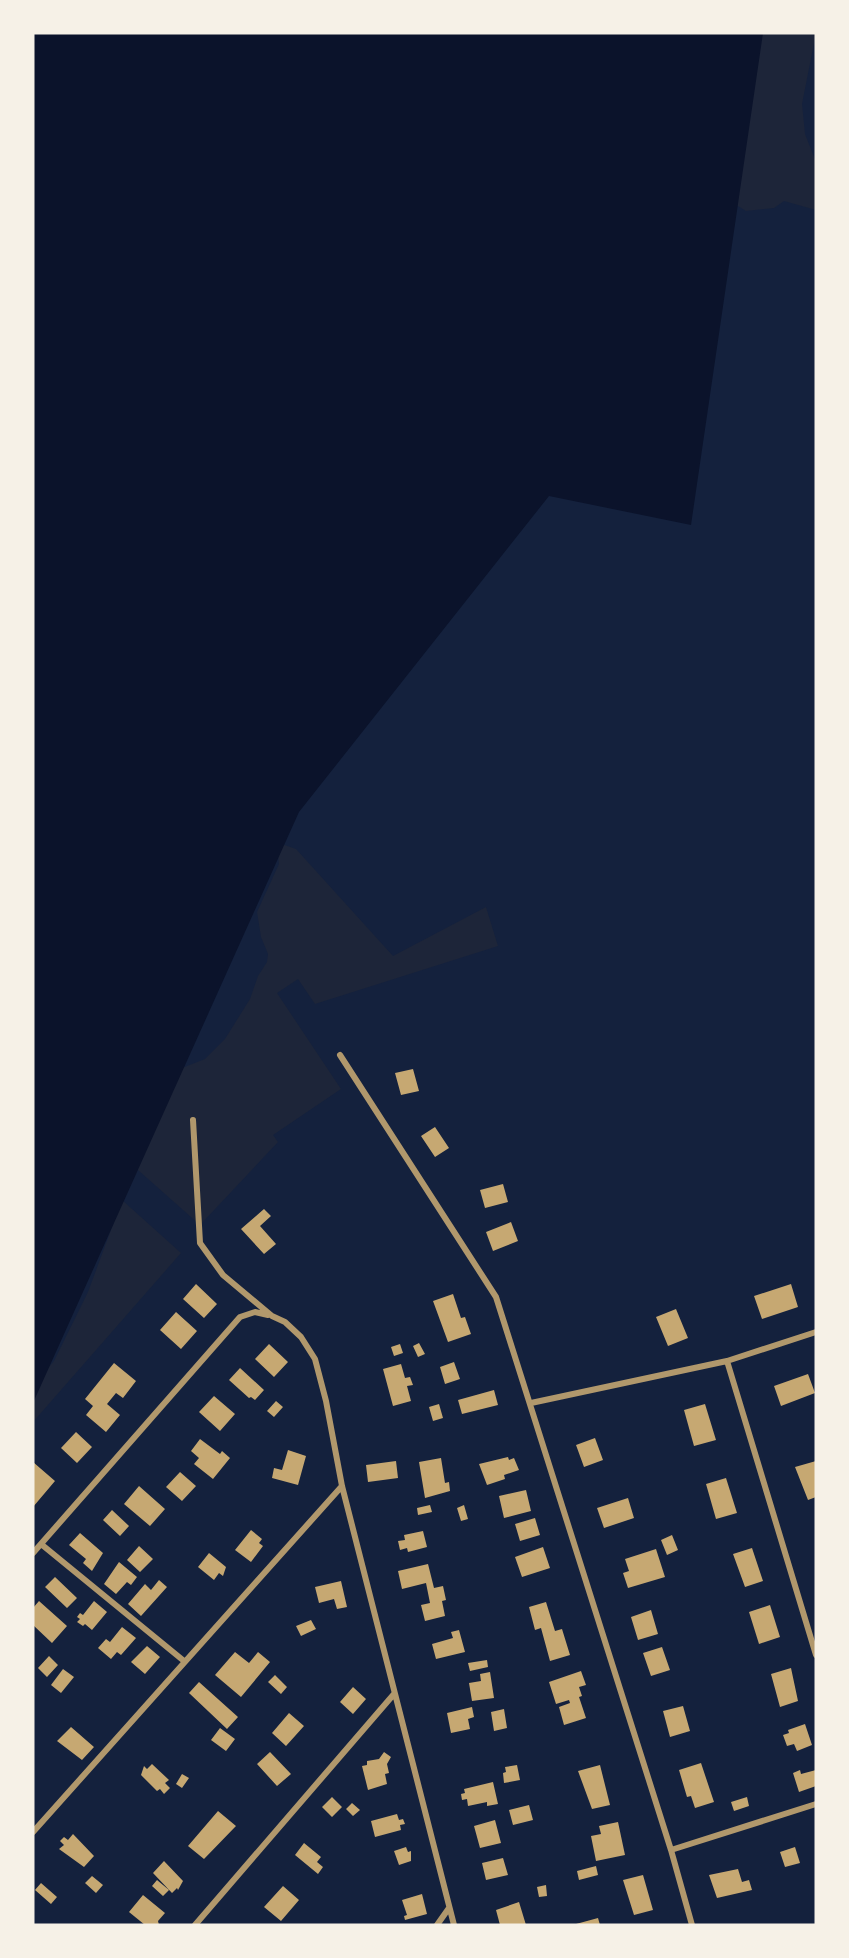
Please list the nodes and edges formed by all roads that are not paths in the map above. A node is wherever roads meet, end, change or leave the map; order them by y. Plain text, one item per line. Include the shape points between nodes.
1 (340, 1055) dead end
2 (193, 1120) dead end
3 (272, 1316) junction
4 (816, 1332) edge
5 (727, 1361) junction
6 (531, 1403) junction
7 (342, 1485) junction
8 (41, 1544) junction
9 (33, 1553) edge
10 (816, 1655) edge
11 (184, 1661) junction
12 (394, 1694) junction
13 (816, 1804) edge
14 (33, 1832) edge
15 (670, 1850) junction
16 (450, 1908) junction
17 (195, 1925) edge
18 (436, 1925) edge
19 (454, 1925) edge
20 (692, 1925) edge

1 - 6 street via 496,1297
2 - 3 street via 200,1243 223,1275
3 - 7 street via 301,1336 315,1359
3 - 8 street via 255,1312 240,1317
4 - 5 street
5 - 6 street
5 - 10 street
6 - 15 street
7 - 11 street
7 - 12 street
8 - 9 street
8 - 11 street
11 - 14 street
12 - 16 street
12 - 17 street
13 - 15 street
15 - 20 street
16 - 18 street
16 - 19 street

